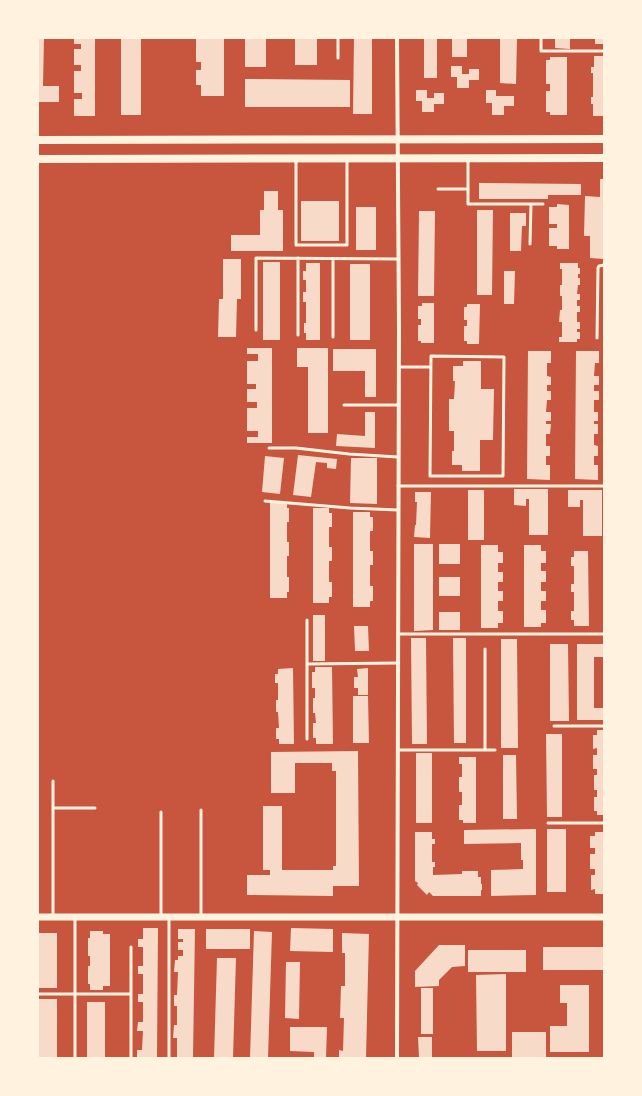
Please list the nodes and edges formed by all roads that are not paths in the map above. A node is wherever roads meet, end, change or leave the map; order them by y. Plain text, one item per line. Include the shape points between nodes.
1 (338, 38) edge
2 (397, 38) edge
3 (541, 38) edge
4 (604, 51) edge
5 (338, 58) dead end
6 (397, 139) junction
7 (604, 139) edge
8 (38, 140) edge
9 (296, 158) junction
10 (347, 158) junction
11 (398, 158) junction
12 (468, 158) junction
13 (604, 158) edge
14 (38, 159) edge
15 (438, 189) dead end
16 (468, 189) junction
17 (531, 204) junction
18 (543, 204) dead end
19 (530, 244) dead end
20 (298, 258) junction
21 (333, 259) junction
22 (398, 259) junction
23 (604, 265) edge
24 (256, 330) dead end
25 (298, 335) dead end
26 (333, 337) dead end
27 (597, 338) dead end
28 (399, 367) junction
29 (431, 367) junction
30 (344, 405) dead end
31 (398, 405) junction
32 (269, 448) dead end
33 (398, 457) junction
34 (398, 486) junction
35 (604, 486) edge
36 (265, 501) dead end
37 (398, 510) junction
38 (306, 620) dead end
39 (398, 634) junction
40 (604, 634) edge
41 (485, 649) dead end
42 (398, 663) junction
43 (306, 664) junction
44 (554, 726) dead end
45 (604, 726) edge
46 (306, 739) dead end
47 (398, 750) junction
48 (485, 750) junction
49 (495, 750) dead end
50 (53, 781) dead end
51 (53, 808) junction
52 (95, 808) dead end
53 (201, 810) dead end
54 (161, 812) dead end
55 (548, 823) dead end
56 (604, 823) edge
57 (604, 916) edge
58 (38, 917) edge
59 (53, 917) junction
60 (75, 917) junction
61 (165, 917) junction
62 (201, 917) junction
63 (397, 917) junction
64 (131, 947) dead end
65 (38, 994) edge
66 (75, 994) junction
67 (131, 994) junction
68 (75, 1058) edge
69 (131, 1058) edge
70 (169, 1058) edge
71 (397, 1058) edge

1 - 5 lane
2 - 6 street
3 - 4 lane via 541,51
6 - 7 main road
6 - 8 main road
6 - 11 street
9 - 10 main road
9 - 10 lane via 296,245 339,246 347,246
9 - 14 main road
10 - 11 main road
11 - 12 main road
11 - 22 street
12 - 13 main road
12 - 16 lane
15 - 16 lane
16 - 17 lane via 468,204
17 - 18 lane
17 - 19 lane
20 - 21 lane
20 - 24 lane via 256,258
20 - 25 lane
21 - 22 lane
21 - 26 lane
22 - 28 street
23 - 27 lane via 598,268
28 - 29 lane
28 - 31 street
29 - 29 lane via 431,356 504,357 503,476 430,476
30 - 31 lane
31 - 33 street
32 - 33 lane
33 - 34 street
34 - 35 lane
34 - 37 street
36 - 37 lane
37 - 39 street
38 - 43 lane
39 - 40 lane
39 - 42 street
41 - 48 lane
42 - 43 lane
42 - 47 street
43 - 46 lane
44 - 45 lane
47 - 48 lane
47 - 63 street
48 - 49 lane
50 - 51 lane
51 - 52 lane
51 - 59 lane
53 - 62 lane
54 - 61 lane
55 - 56 lane
57 - 63 street
58 - 59 street
59 - 60 street
60 - 61 street
60 - 66 lane
61 - 62 street
61 - 70 lane
62 - 63 street
63 - 71 street
64 - 67 lane
65 - 66 lane
66 - 67 lane
66 - 68 lane
67 - 69 lane

